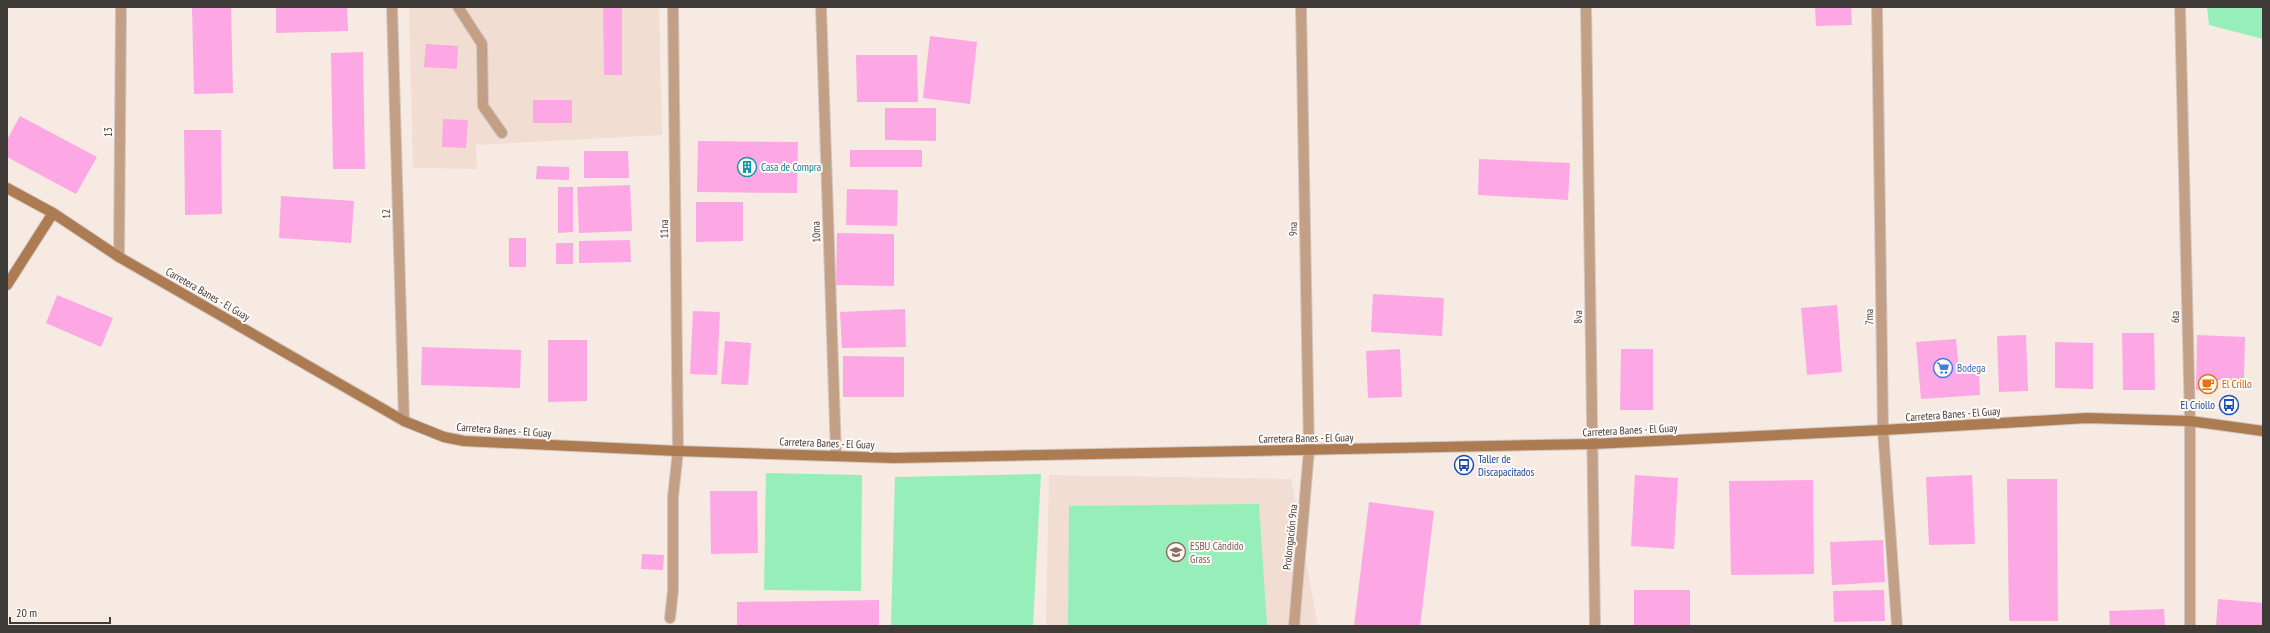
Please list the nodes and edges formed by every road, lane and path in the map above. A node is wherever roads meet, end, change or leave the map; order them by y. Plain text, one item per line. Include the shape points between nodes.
1 (121, 7) edge
2 (392, 7) edge
3 (458, 7) edge
4 (673, 7) edge
5 (821, 7) edge
6 (1301, 7) edge
7 (1586, 7) edge
8 (1877, 7) edge
9 (2180, 7) edge
10 (502, 133) dead end
11 (7, 188) edge
12 (53, 213) junction
13 (119, 257) junction
14 (7, 285) edge
15 (404, 421) junction
16 (2190, 421) junction
17 (1883, 430) junction
18 (2263, 431) edge
19 (1592, 444) junction
20 (1309, 450) junction
21 (678, 451) junction
22 (836, 455) junction
23 (670, 618) dead end
24 (1294, 626) edge
25 (1595, 626) edge
26 (1897, 626) edge
27 (2190, 626) edge

1 - 13 street, 13
2 - 15 street, 12
3 - 10 street via 482,44 483,106
4 - 21 street, 11na
5 - 22 street, 10ma
6 - 20 street, 9na
7 - 19 street, 8va
8 - 17 street, 7ma
9 - 16 street, 6ta
11 - 12 main road, Carretera Banes - El Guay
12 - 13 main road, Carretera Banes - El Guay
12 - 14 main road
13 - 15 main road, Carretera Banes - El Guay
15 - 21 main road, Carretera Banes - El Guay via 444,437 464,441
16 - 17 main road, Carretera Banes - El Guay via 2087,418
16 - 18 main road, Carretera Banes - El Guay
16 - 27 street, 6ta
17 - 19 main road, Carretera Banes - El Guay
17 - 26 street, 7ma
19 - 20 main road, Carretera Banes - El Guay
19 - 25 street, 8va
20 - 22 main road, Carretera Banes - El Guay via 894,458
20 - 24 street, Prolongación 9na
21 - 22 main road, Carretera Banes - El Guay
21 - 23 street, 11na via 673,498 673,590

